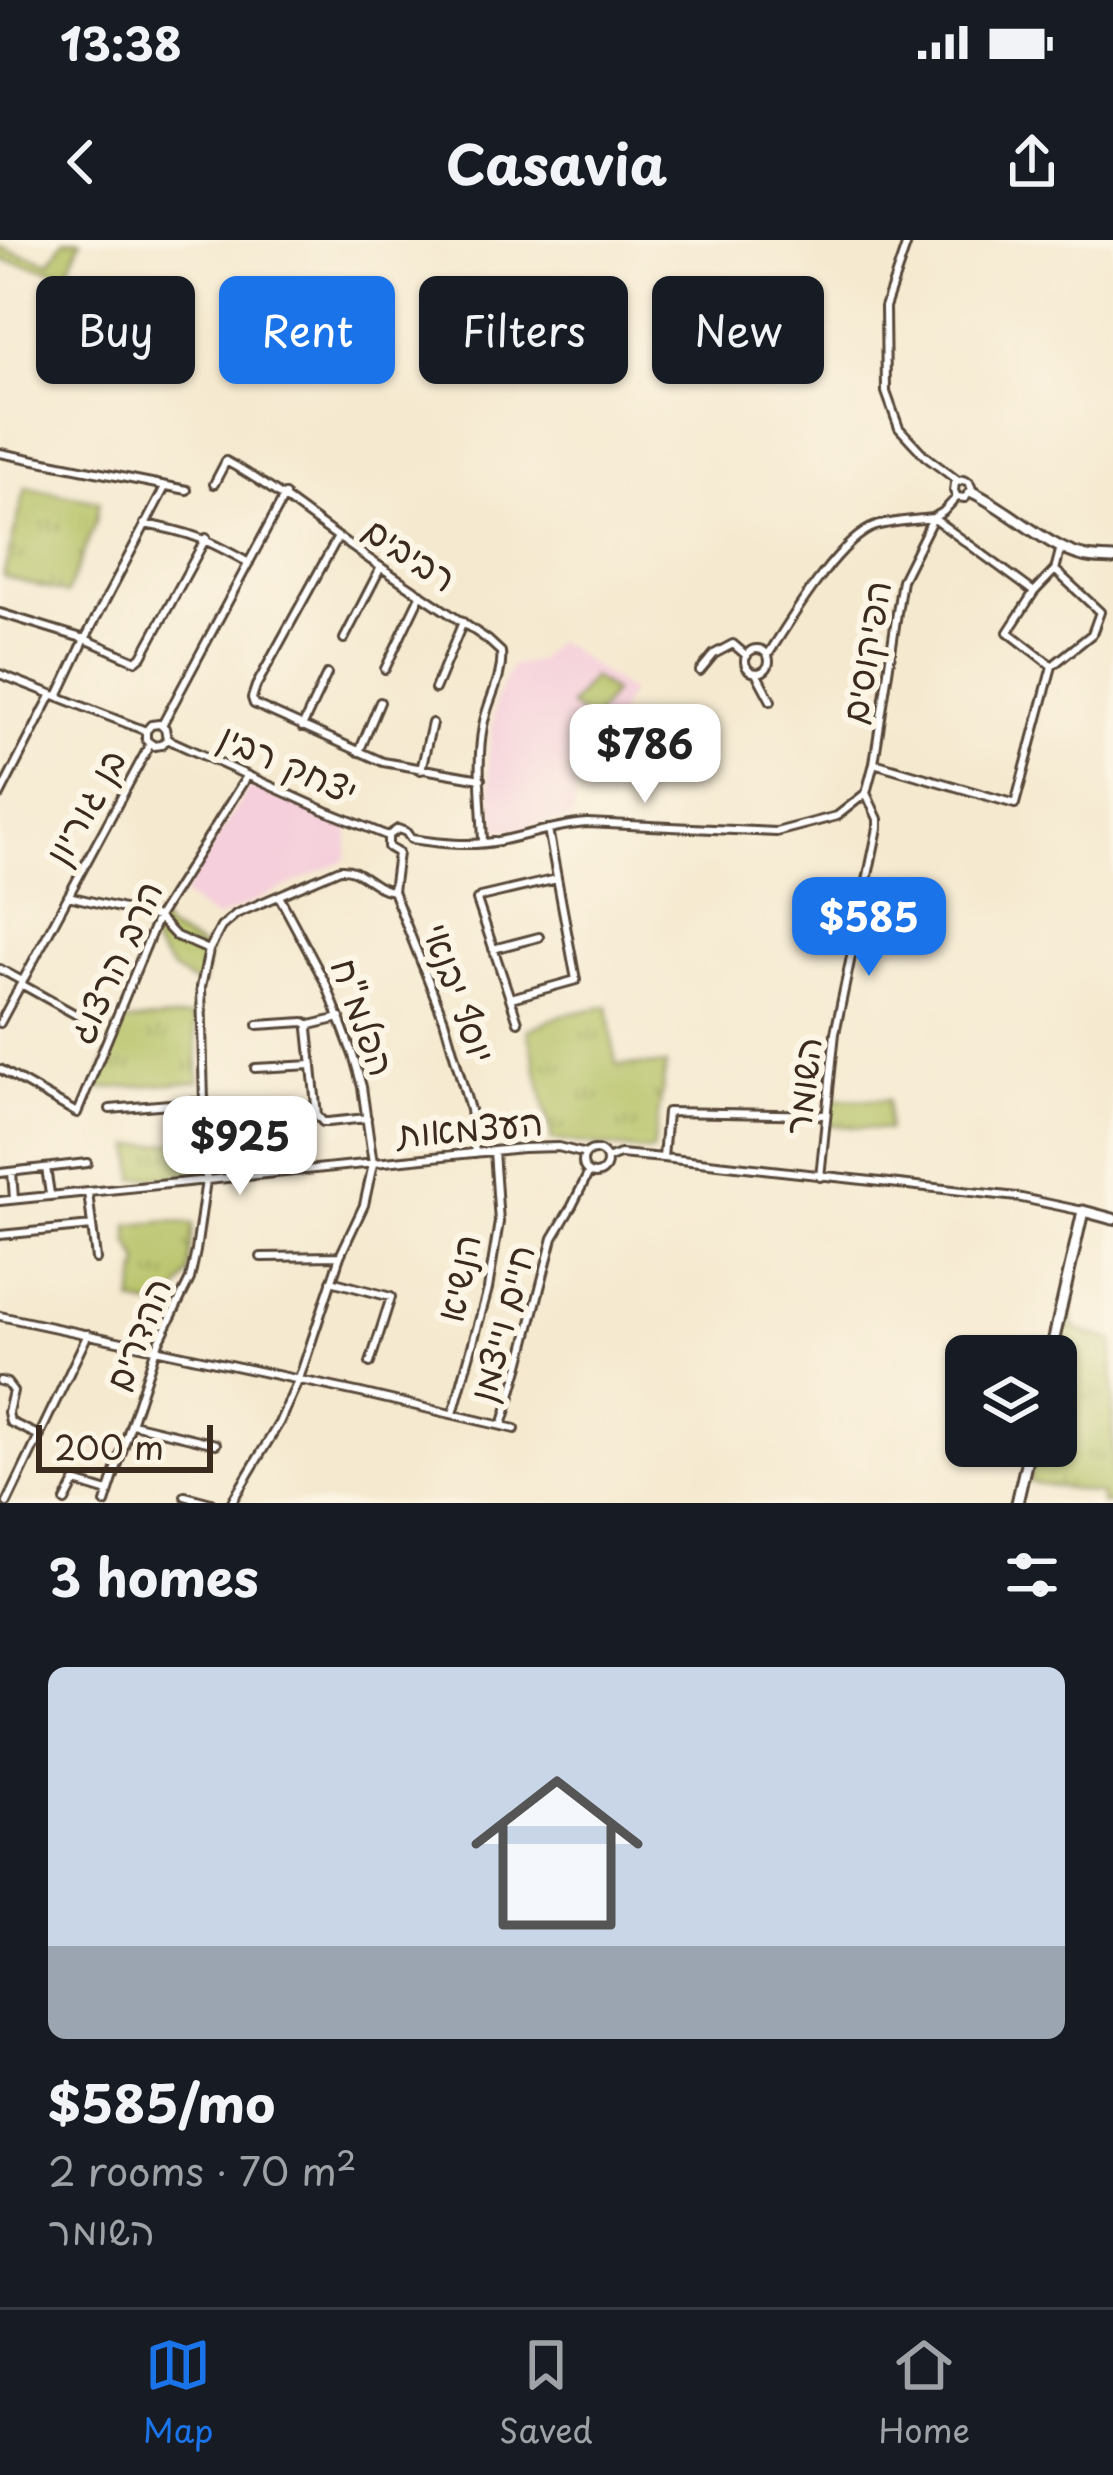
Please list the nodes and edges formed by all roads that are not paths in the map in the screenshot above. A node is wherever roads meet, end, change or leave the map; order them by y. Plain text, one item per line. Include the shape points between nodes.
1 (896, 240) edge
2 (907, 242) edge
3 (1, 456) edge
4 (958, 481) junction
5 (214, 484) dead end
6 (165, 487) junction
7 (187, 490) dead end
8 (972, 492) junction
9 (285, 495) junction
10 (957, 496) junction
11 (933, 518) junction
12 (144, 524) junction
13 (338, 537) junction
14 (206, 538) junction
15 (1061, 547) junction
16 (1113, 559) edge
17 (249, 563) junction
18 (381, 567) junction
19 (1054, 570) junction
20 (1034, 592) junction
21 (421, 594) junction
22 (0, 613) edge
23 (463, 622) junction
24 (85, 639) junction
25 (344, 639) dead end
26 (768, 655) junction
27 (747, 656) junction
28 (1052, 666) junction
29 (385, 669) dead end
30 (700, 671) dead end
31 (0, 674) edge
32 (327, 674) dead end
33 (756, 674) junction
34 (435, 689) dead end
35 (55, 695) junction
36 (771, 701) dead end
37 (380, 702) dead end
38 (432, 723) dead end
39 (162, 725) junction
40 (302, 727) junction
41 (146, 731) junction
42 (167, 739) junction
43 (150, 744) junction
44 (359, 752) junction
45 (874, 763) junction
46 (421, 770) junction
47 (247, 776) junction
48 (482, 779) junction
49 (866, 793) junction
50 (0, 795) edge
51 (548, 829) junction
52 (388, 836) junction
53 (410, 839) junction
54 (483, 843) junction
55 (398, 853) junction
56 (557, 879) junction
57 (393, 891) junction
58 (68, 896) junction
59 (279, 896) junction
60 (158, 916) junction
61 (539, 938) dead end
62 (493, 949) junction
63 (209, 950) junction
64 (0, 969) edge
65 (21, 982) junction
66 (511, 998) junction
67 (340, 1018) junction
68 (518, 1022) dead end
69 (0, 1023) edge
70 (91, 1023) dead end
71 (258, 1025) dead end
72 (310, 1025) junction
73 (311, 1065) junction
74 (255, 1068) dead end
75 (0, 1069) edge
76 (206, 1101) junction
77 (316, 1106) junction
78 (110, 1109) dead end
79 (256, 1110) dead end
80 (826, 1115) junction
81 (367, 1118) junction
82 (494, 1151) junction
83 (475, 1153) junction
84 (586, 1154) junction
85 (663, 1158) junction
86 (607, 1159) junction
87 (87, 1163) dead end
88 (373, 1164) junction
89 (46, 1168) junction
90 (12, 1172) junction
91 (589, 1172) junction
92 (0, 1173) edge
93 (820, 1177) junction
94 (206, 1180) junction
95 (88, 1192) junction
96 (50, 1195) junction
97 (14, 1199) junction
98 (0, 1201) edge
99 (1083, 1211) junction
100 (1113, 1219) edge
101 (92, 1226) junction
102 (0, 1235) edge
103 (340, 1256) junction
104 (261, 1257) dead end
105 (96, 1259) dead end
106 (331, 1281) junction
107 (0, 1316) edge
108 (88, 1334) junction
109 (1055, 1335) edge
110 (156, 1348) junction
111 (370, 1363) dead end
112 (299, 1379) junction
113 (0, 1381) edge
114 (453, 1414) junction
115 (132, 1424) junction
116 (502, 1426) junction
117 (515, 1429) dead end
118 (40, 1436) junction
119 (216, 1444) dead end
120 (1025, 1467) edge
121 (108, 1492) junction
122 (185, 1496) dead end
123 (65, 1501) edge
124 (7, 1503) edge
125 (105, 1503) edge
126 (212, 1503) edge
127 (231, 1503) edge
128 (1017, 1503) edge

1 - 2 street
2 - 4 street via 885,307 886,392 899,428
3 - 6 street
4 - 8 street via 969,482
4 - 10 street
5 - 9 street, רביבים via 226,460
6 - 7 street
6 - 12 street
8 - 10 street
8 - 15 main road
9 - 13 street, רביבים
9 - 17 street, בן גוריון
10 - 11 street, הפיקוסים
11 - 20 street
11 - 26 street via 872,527 844,548
11 - 45 street, הפיקוסים via 902,580
12 - 14 street
12 - 24 street
13 - 18 street, רביבים
13 - 40 street via 252,698
14 - 17 street
14 - 24 street via 142,656 136,661
15 - 16 main road
15 - 19 street
17 - 39 street, בן גוריון
18 - 21 street, רביבים
18 - 25 street
19 - 20 street
19 - 28 street via 1100,612 1092,634
20 - 28 street via 1008,632
21 - 23 street, רביבים
21 - 29 street
22 - 24 street
23 - 34 street
23 - 48 street, רביבים via 502,658 483,723
24 - 35 street
26 - 27 street
26 - 33 street via 769,666
27 - 30 street via 733,644
27 - 33 street
28 - 45 street via 1015,804
31 - 35 street
32 - 40 street
33 - 36 street
35 - 41 street
35 - 50 street
37 - 44 street
38 - 46 street
39 - 41 street
39 - 42 street
40 - 44 street
41 - 43 street
42 - 43 street
42 - 47 street, יצחק רבין
43 - 58 street, בן גוריון
44 - 46 street
45 - 49 street
46 - 48 street
47 - 52 street, יצחק רבין
47 - 60 street, הרב הרצוג
48 - 54 street
49 - 51 street via 837,816 776,832
49 - 80 street, השומר via 878,828
51 - 54 street
51 - 56 street
52 - 53 street via 403,830
52 - 55 street
53 - 54 street
53 - 55 street
55 - 57 street, יוסף יבנאי
56 - 62 street via 477,900
56 - 66 street via 576,980
57 - 59 street via 346,868
57 - 83 street, יוסף יבנאי via 444,1020
58 - 60 street
58 - 65 street, בן גוריון
59 - 63 street via 228,920
59 - 67 street, הפלמ"ח
60 - 63 street via 176,936
60 - 75 street, הרב הרצוג via 77,1113
61 - 62 street
62 - 66 street
63 - 76 street, ההדרים via 201,987
64 - 65 street
65 - 69 street, בן גוריון
65 - 70 street
66 - 68 street
67 - 72 street
67 - 81 street, הפלמ"ח
71 - 72 street
72 - 73 street
73 - 74 street
73 - 77 street
76 - 78 street
76 - 94 street, ההדרים
77 - 79 street
77 - 81 street via 323,1122
80 - 85 street via 668,1112
80 - 93 street, השומר
81 - 88 street, הפלמ"ח
82 - 83 street, העצמאות
82 - 84 street, העצמאות via 550,1146
82 - 114 street, הנשיא via 499,1222
83 - 88 street, העצמאות
84 - 86 street via 600,1150
84 - 91 street
85 - 86 street
85 - 93 street
86 - 91 street via 602,1171
87 - 89 street
88 - 94 street, העצמאות
88 - 103 street
89 - 90 street
89 - 96 street
90 - 92 street
90 - 97 street
91 - 116 street, חיים וייצמן via 553,1238
93 - 99 street
94 - 95 street, העצמאות
94 - 110 street, ההדרים via 190,1279
95 - 96 street, העצמאות
95 - 101 street
96 - 97 street, העצמאות
97 - 98 street, העצמאות
99 - 100 main road
99 - 109 main road
101 - 102 street
101 - 105 street
103 - 104 street
103 - 106 street
106 - 111 street via 391,1297
106 - 112 street
107 - 108 street
108 - 110 street
108 - 118 street
110 - 112 street
110 - 115 street, ההדרים
112 - 114 street
112 - 127 street
113 - 118 street via 13,1391 10,1422
114 - 116 street
115 - 119 street
115 - 121 street, ההדרים
116 - 117 street
118 - 124 street
120 - 128 main road
121 - 123 street via 75,1482
121 - 125 street, ההדרים
122 - 126 street

